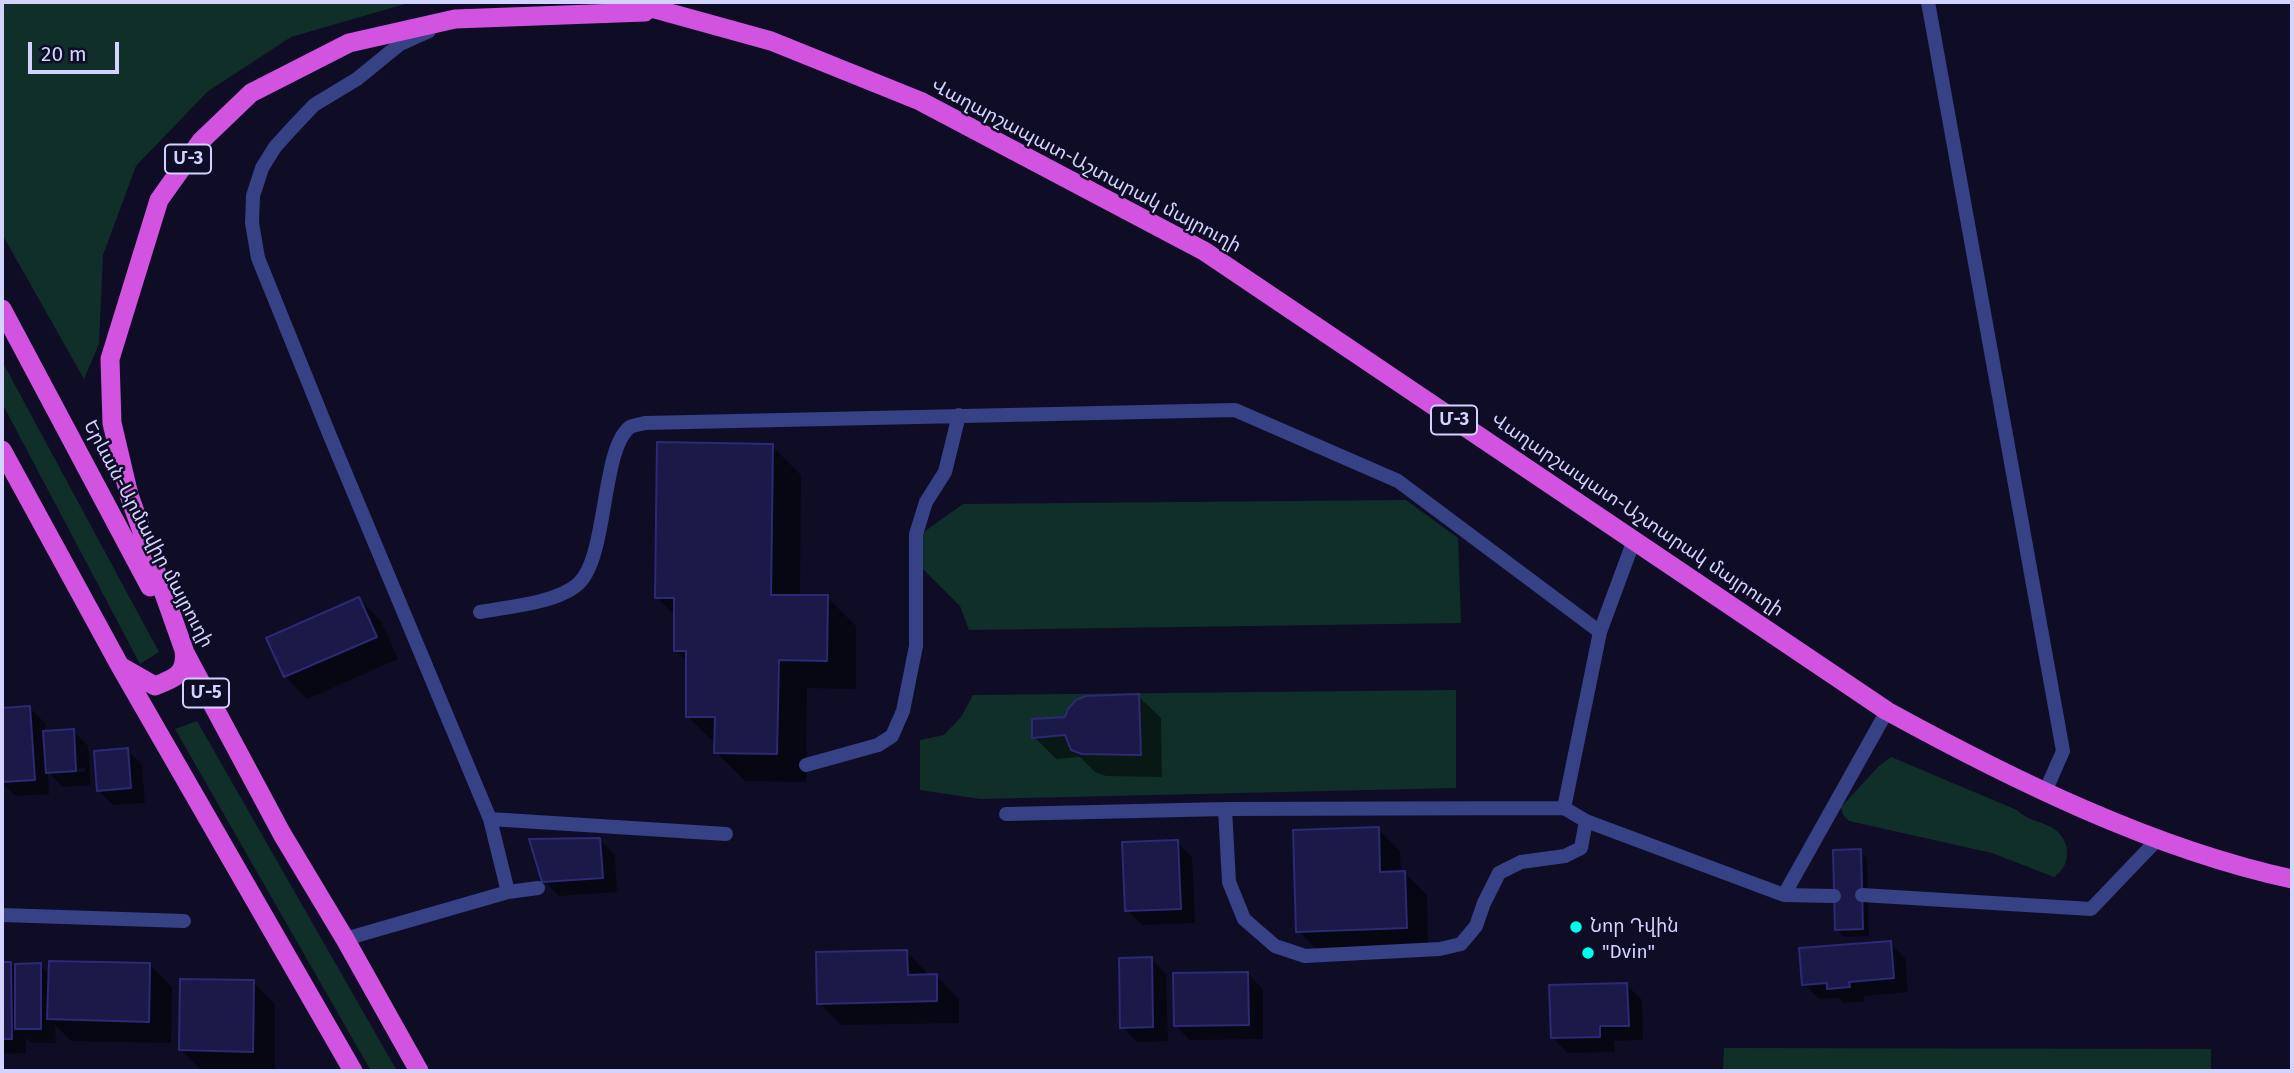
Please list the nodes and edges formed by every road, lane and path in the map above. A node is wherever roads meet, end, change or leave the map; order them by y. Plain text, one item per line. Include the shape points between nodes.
1 (629, 2) edge
2 (1928, 2) edge
3 (663, 11) junction
4 (456, 19) junction
5 (2, 309) edge
6 (959, 415) junction
7 (2, 450) edge
8 (1634, 540) junction
9 (480, 612) dead end
10 (1600, 632) junction
11 (184, 650) junction
12 (120, 666) junction
13 (1887, 711) junction
14 (806, 765) dead end
15 (2045, 792) junction
16 (1564, 808) junction
17 (1225, 809) junction
18 (1006, 814) dead end
19 (490, 819) junction
20 (1586, 821) junction
21 (726, 834) dead end
22 (2158, 839) junction
23 (2292, 879) edge
24 (538, 888) dead end
25 (508, 891) junction
26 (1784, 895) junction
27 (1862, 895) dead end
28 (1834, 896) dead end
29 (2, 915) edge
30 (184, 921) dead end
31 (345, 939) junction
32 (353, 1071) edge
33 (419, 1071) edge

1 - 3 highway, Վաղարշապատ-Աշտարակ մայրուղի / Մ-3
2 - 15 street via 2063,751
3 - 4 highway, Մ-3
3 - 8 highway, Վաղարշապատ-Աշտարակ մայրուղի / Մ-3 via 771,41 920,101 1203,251
4 - 11 highway, Մ-3 via 349,43 251,93 201,141 159,200 110,359 113,423 129,495
4 - 19 street via 400,44 357,79 314,105 262,168 253,197 252,223 258,258
5 - 11 highway, Երևան-Արմավիր մայրուղի / Մ-5
6 - 9 street via 630,427 618,443 592,561 579,584 550,599
6 - 10 street via 1235,410 1398,481
6 - 14 street via 945,472 926,502 916,534 916,646 892,736 878,745
7 - 12 highway
8 - 10 street
8 - 13 highway, Վաղարշապատ-Աշտարակ մայրուղի / Մ-3
10 - 16 street
11 - 12 highway via 186,663 181,672 155,686
11 - 31 highway, Երևան-Արմավիր մայրուղի / Մ-5 via 282,834
12 - 32 highway
13 - 15 highway, Վաղարշապատ-Աշտարակ մայրուղի / Մ-3
13 - 26 street
15 - 22 highway, Վաղարշապատ-Աշտարակ մայրուղի / Մ-3
16 - 17 street
16 - 20 street
17 - 18 street
17 - 20 street via 1230,882 1244,919 1275,946 1305,956 1461,944 1476,926 1499,873 1521,862 1565,856 1581,848
19 - 21 street
19 - 25 street
20 - 26 street
22 - 23 highway, Վաղարշապատ-Աշտարակ մայրուղի / Մ-3
22 - 27 street via 2091,909
24 - 25 street
25 - 31 street
26 - 28 street
29 - 30 street
31 - 33 highway, Երևան-Արմավիր մայրուղի / Մ-5

